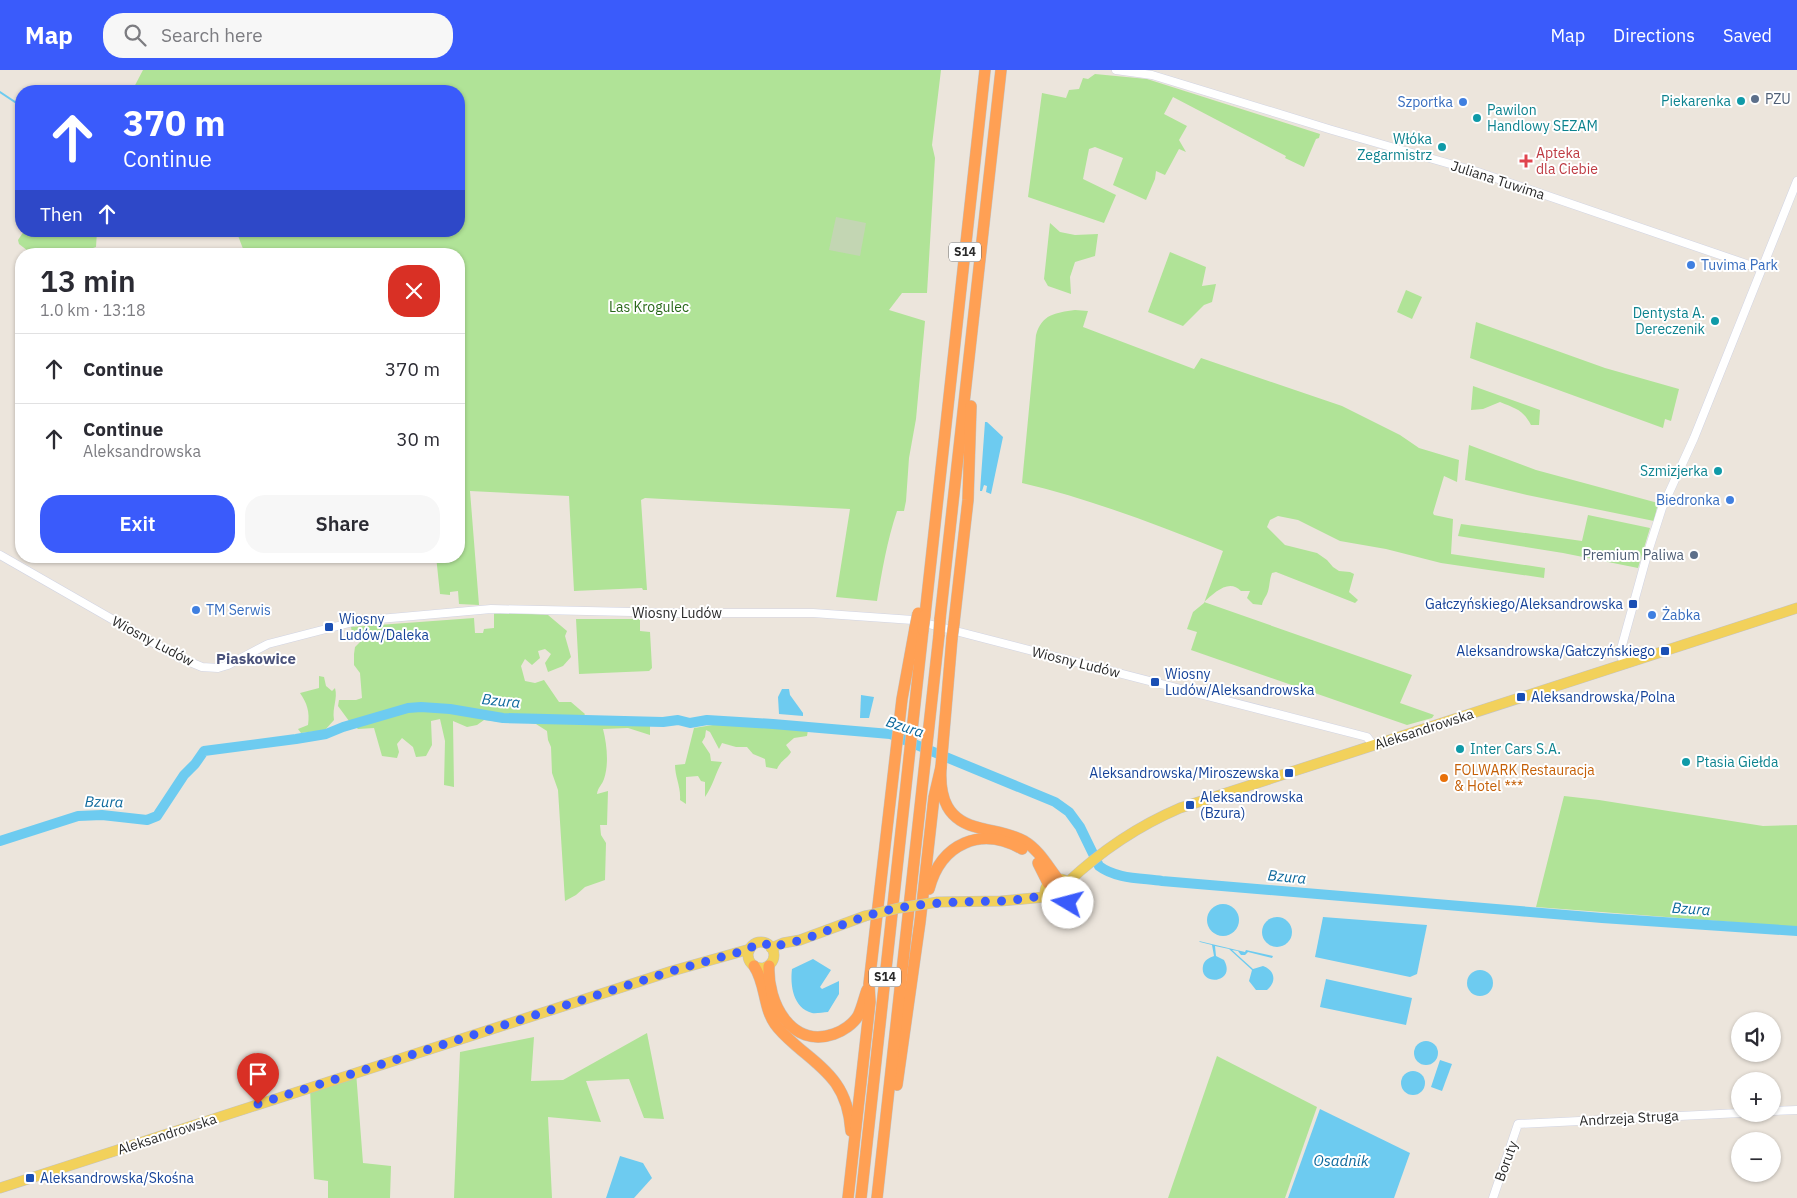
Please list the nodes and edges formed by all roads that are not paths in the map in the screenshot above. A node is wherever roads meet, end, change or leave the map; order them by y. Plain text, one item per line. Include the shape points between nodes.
1 (985, 70) edge
2 (1001, 70) edge
3 (1116, 70) edge
4 (1797, 181) edge
5 (1761, 269) junction
6 (971, 342) junction
7 (0, 555) edge
8 (1797, 608) edge
9 (919, 629) junction
10 (1624, 664) junction
11 (1373, 745) junction
12 (941, 767) junction
13 (1058, 881) junction
14 (1045, 896) junction
15 (920, 922) junction
16 (771, 956) junction
17 (751, 958) junction
18 (869, 984) junction
19 (1797, 1110) edge
20 (1781, 1111) edge
21 (1731, 1112) edge
22 (1518, 1124) joint
23 (880, 1169) junction
24 (0, 1188) edge
25 (847, 1198) edge
26 (861, 1198) edge
27 (877, 1198) edge
28 (1493, 1198) edge

1 - 9 highway, S14, bridge via 930,566
2 - 6 highway, S14
3 - 5 street, Juliana Tuwima via 1152,75 1478,172
4 - 5 street
5 - 10 street via 1658,521 1620,653
6 - 12 highway, bridge via 968,500
6 - 23 highway, S14, bridge
7 - 11 street, Wiosny Ludów via 178,657 207,668 228,665 273,642 357,621 477,610 839,614 914,620 1367,737
8 - 10 main road, Aleksandrowska
9 - 18 highway via 902,699
9 - 26 highway, S14 via 910,755
10 - 11 main road, Aleksandrowska
11 - 13 main road, Aleksandrowska via 1180,808 1145,824 1110,846 1082,870
12 - 13 highway via 942,798 954,814 970,825 1009,834 1026,842 1037,850
12 - 15 highway via 934,797
13 - 14 main road via 1045,887
13 - 14 main road via 1071,886 1073,895 1068,903 1052,906
13 - 15 highway via 1030,854 1013,844 994,838 970,841 947,854 935,870
14 - 16 main road, bridge via 1002,901 938,902 899,908 865,916 800,940
15 - 23 highway via 899,1071
16 - 17 main road via 762,968
16 - 17 main road via 768,945 760,943 753,946
16 - 18 highway via 773,998 781,1014 790,1027 818,1038 844,1030 858,1017
17 - 24 main road, Aleksandrowska via 706,962 662,974
17 - 25 highway via 761,977 774,1023 784,1036 826,1072 846,1101 851,1132
18 - 25 highway via 870,1002
19 - 20 street
21 - 22 street, Andrzeja Struga
22 - 28 street, Boruty
23 - 27 highway, S14

